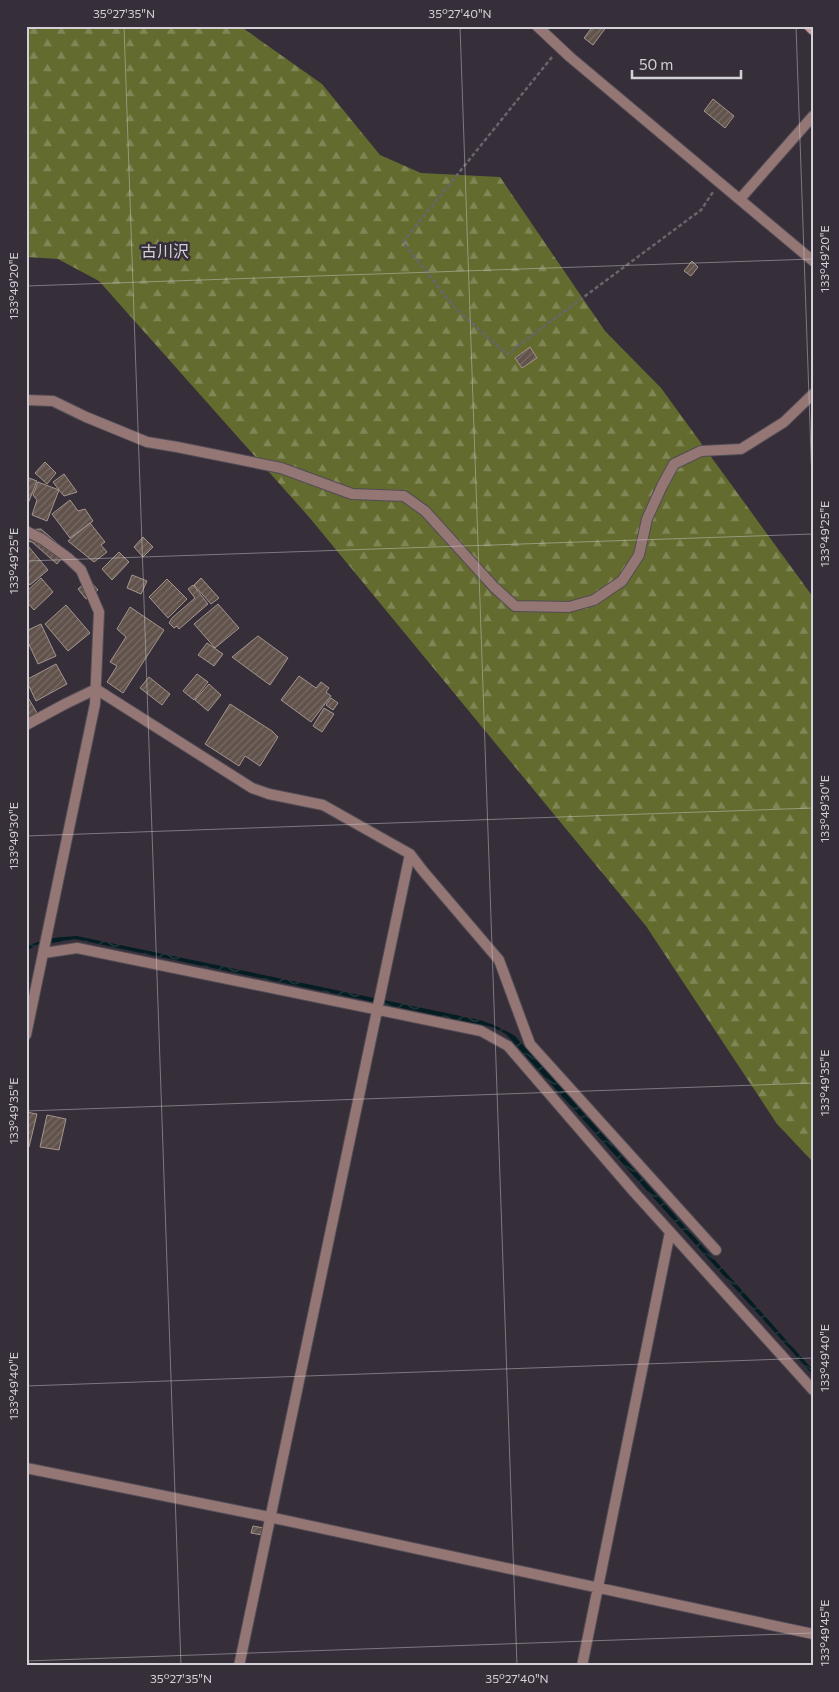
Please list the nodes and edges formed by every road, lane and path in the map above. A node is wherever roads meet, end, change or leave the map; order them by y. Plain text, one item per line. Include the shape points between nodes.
1 (537, 26) edge
2 (809, 26) edge
3 (813, 30) edge
4 (560, 47) junction
5 (813, 116) edge
6 (720, 182) junction
7 (740, 200) junction
8 (813, 261) edge
9 (813, 394) edge
10 (26, 400) edge
11 (26, 531) edge
12 (96, 689) junction
13 (26, 725) edge
14 (410, 854) junction
15 (44, 953) junction
16 (377, 1010) junction
17 (26, 1034) edge
18 (670, 1232) junction
19 (716, 1250) dead end
20 (813, 1390) edge
21 (26, 1468) edge
22 (269, 1517) junction
23 (598, 1587) junction
24 (813, 1634) edge
25 (239, 1666) edge
26 (582, 1666) edge

1 - 4 street
2 - 3 street
4 - 6 street
4 - 6 path via 403,242 455,308 508,354 701,210
5 - 7 street
6 - 7 street
7 - 8 street
9 - 10 street via 784,422 741,449 701,451 674,464 647,519 639,555 622,581 594,600 569,607 515,606 425,511 404,496 352,494 281,468 147,442 53,401
11 - 12 street via 42,539 81,570 99,612
12 - 13 street
12 - 14 street via 252,788 323,805
12 - 15 street
14 - 16 street
14 - 19 street via 499,960 530,1044
15 - 16 street via 77,948
15 - 17 street
16 - 18 street via 481,1032 508,1046
16 - 22 street
18 - 20 street
18 - 23 street
21 - 22 street
22 - 23 street
22 - 25 street
23 - 24 street
23 - 26 street

